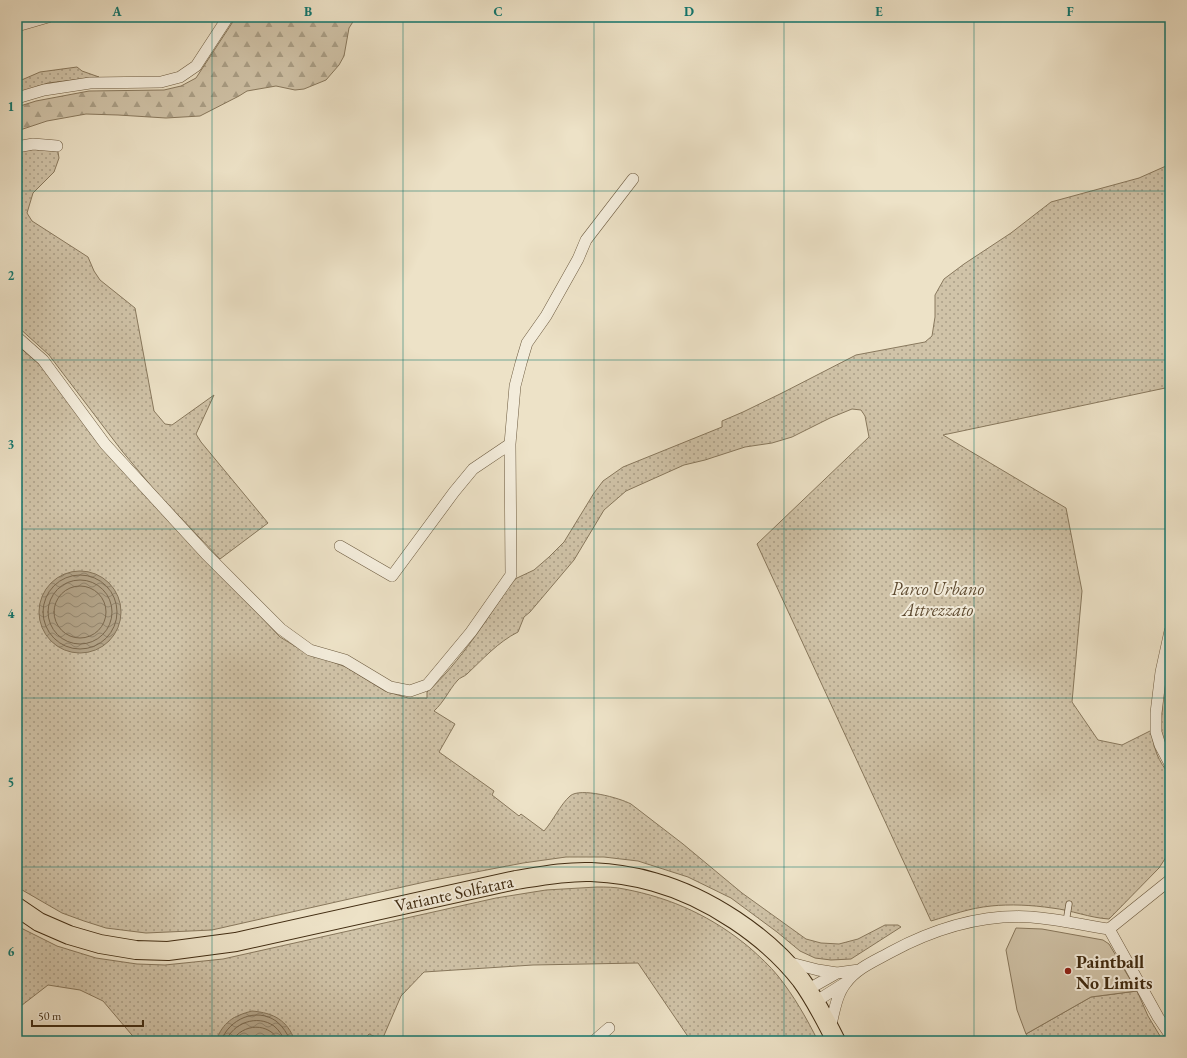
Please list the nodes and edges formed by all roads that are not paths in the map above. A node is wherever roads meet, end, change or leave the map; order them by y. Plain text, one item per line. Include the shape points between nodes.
1 (48, 17) edge
2 (228, 17) edge
3 (17, 26) edge
4 (17, 98) edge
5 (57, 146) dead end
6 (17, 147) edge
7 (633, 179) dead end
8 (17, 337) edge
9 (510, 444) junction
10 (340, 546) dead end
11 (1170, 632) edge
12 (1170, 764) edge
13 (1170, 874) edge
14 (1166, 883) edge
15 (1069, 904) dead end
16 (17, 907) edge
17 (1065, 922) junction
18 (1109, 929) junction
19 (784, 961) junction
20 (859, 970) junction
21 (837, 973) junction
22 (845, 984) junction
23 (811, 996) junction
24 (610, 1028) dead end
25 (833, 1035) edge
26 (1170, 1035) edge
27 (594, 1041) edge

1 - 3 street
2 - 4 street via 196,66 180,77 161,82 90,83 44,90
5 - 6 street via 33,144
7 - 9 street via 586,240 546,316 527,343 515,386
8 - 9 street via 43,360 105,444 206,554 281,629 310,650 345,660 390,687 410,691 427,685 471,632 511,575
9 - 10 street via 473,470 392,576
11 - 12 street via 1161,672 1156,732
13 - 14 street
14 - 18 street
15 - 17 lane
16 - 19 main road, Variante Solfatara via 39,922 69,935 100,944 136,950 168,951 236,942 516,880 590,872 655,882 688,894 724,913 761,940
17 - 18 street
17 - 20 street via 1031,917 991,918 955,925 913,940
18 - 26 street
19 - 21 street
19 - 23 main road, Variante Solfatara via 802,981
20 - 21 street
20 - 22 street
21 - 23 street
22 - 23 street
22 - 25 street via 837,999
23 - 25 main road, Variante Solfatara
24 - 27 street

